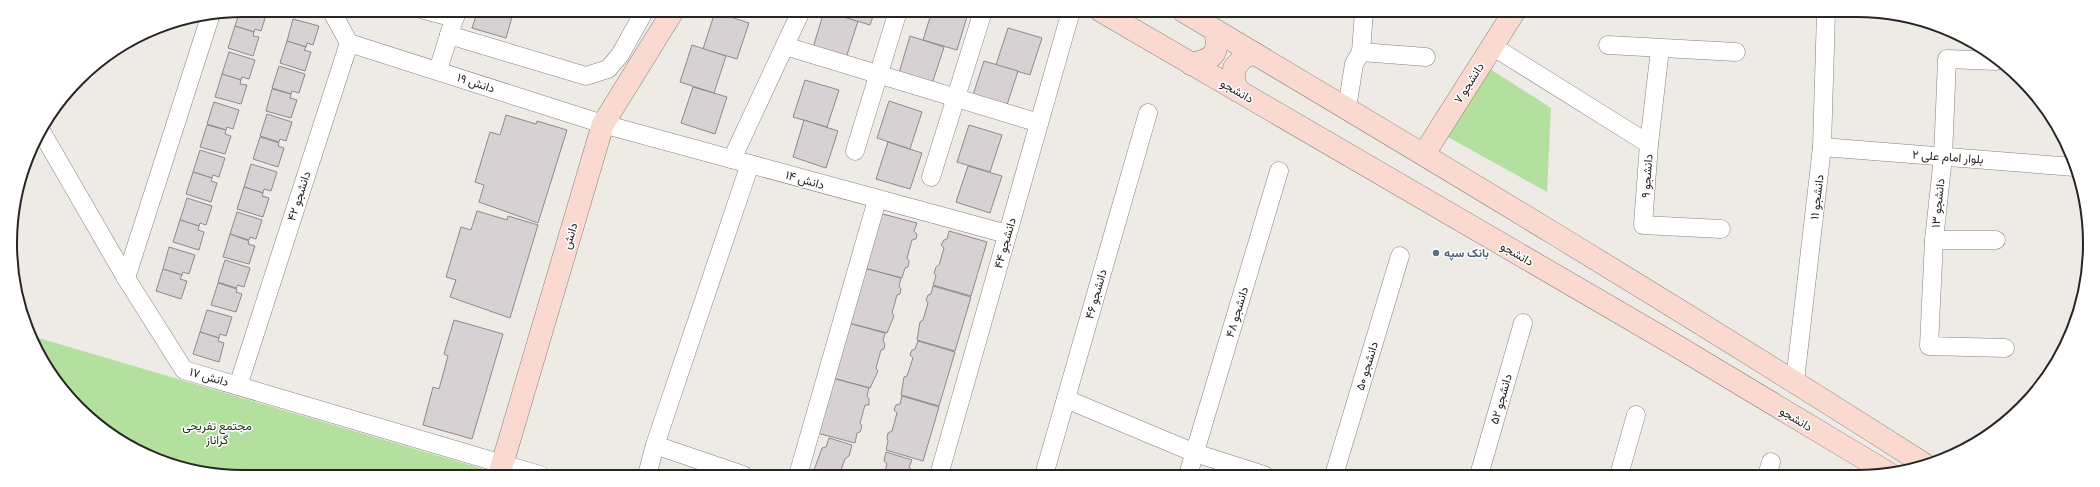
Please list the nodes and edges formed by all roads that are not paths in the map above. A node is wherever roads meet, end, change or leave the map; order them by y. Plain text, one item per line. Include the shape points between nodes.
1 (334, 17) edge
2 (443, 17) edge
3 (641, 17) edge
4 (669, 17) edge
5 (798, 17) edge
6 (896, 17) edge
7 (981, 17) edge
8 (1069, 17) edge
9 (1111, 17) edge
10 (1193, 17) edge
11 (1364, 17) edge
12 (1511, 17) edge
13 (1826, 17) edge
14 (209, 20) edge
15 (454, 21) edge
16 (1215, 30) junction
17 (349, 43) junction
18 (1608, 45) dead end
19 (785, 46) junction
20 (1492, 46) junction
21 (1660, 49) junction
22 (1361, 52) junction
23 (1736, 52) dead end
24 (1254, 54) junction
25 (1426, 57) dead end
26 (1990, 61) edge
27 (1191, 64) junction
28 (438, 70) junction
29 (878, 75) junction
30 (1238, 91) junction
31 (956, 98) junction
32 (1347, 108) junction
33 (1148, 113) dead end
34 (1039, 123) junction
35 (603, 124) junction
36 (44, 136) edge
37 (1649, 144) junction
38 (1822, 147) junction
39 (854, 151) dead end
40 (1424, 154) junction
41 (1943, 157) junction
42 (732, 159) junction
43 (750, 164) junction
44 (2069, 167) edge
45 (1279, 171) dead end
46 (931, 177) dead end
47 (877, 200) junction
48 (1721, 229) dead end
49 (1007, 234) junction
50 (1934, 240) junction
51 (1996, 240) dead end
52 (1400, 256) dead end
53 (126, 278) junction
54 (1523, 323) dead end
55 (2005, 348) dead end
56 (1795, 381) junction
57 (238, 386) junction
58 (1066, 399) junction
59 (1636, 415) dead end
60 (655, 445) junction
61 (1195, 453) junction
62 (1919, 461) edge
63 (500, 469) edge
64 (1881, 469) edge
65 (648, 470) edge
66 (728, 470) edge
67 (799, 470) edge
68 (940, 470) edge
69 (1045, 470) edge
70 (1190, 470) edge
71 (1248, 470) edge
72 (1336, 470) edge
73 (1480, 470) edge
74 (1620, 470) edge

1 - 17 street
2 - 15 street
3 - 15 street via 620,55 608,69 586,76
4 - 35 main road, دانش
5 - 19 street
6 - 29 street
7 - 31 street
8 - 34 street, دانشجو ۴۴
9 - 27 main road, دانشجو
10 - 16 main road
11 - 22 street
12 - 20 main road, دانشجو ۷
13 - 38 street, دانشجو ۱۱
14 - 53 street
15 - 28 street
16 - 24 main road
16 - 27 main road via 1218,43 1215,52 1208,60
17 - 28 street, دانش ۱۹
17 - 57 street, دانشجو ۴۲
18 - 21 street
19 - 29 street
19 - 42 street
20 - 37 street
20 - 40 main road, دانشجو ۷
21 - 23 street
21 - 37 street, دانشجو ۹
22 - 25 street
22 - 32 street via 1354,64
24 - 30 main road via 1244,57 1234,68 1234,81
24 - 32 main road
26 - 41 street, دانشجو ۱۳ via 1947,59
27 - 30 main road, دانشجو
28 - 35 street, دانش ۱۹
29 - 31 street
29 - 39 street
30 - 64 main road, دانشجو via 1668,341
31 - 34 street
31 - 46 street
32 - 40 main road
33 - 58 street, دانشجو ۴۶
34 - 49 street, دانشجو ۴۴
35 - 42 street, دانش ۱۴
35 - 63 main road, دانش
36 - 53 street, دانش ۱۷
37 - 48 street, دانشجو ۹ via 1643,226
38 - 41 street, بلوار امام علی ۲
38 - 56 street, دانشجو ۱۱
40 - 56 main road
41 - 44 street, بلوار امام علی ۲
41 - 50 street, دانشجو ۱۳
42 - 43 street, دانش ۱۴
43 - 47 street, دانش ۱۴
43 - 60 street
45 - 61 street, دانشجو ۴۸
47 - 49 street, دانش ۱۴
47 - 67 street
49 - 68 street, دانشجو ۴۴
50 - 51 street
50 - 55 street, دانشجو ۱۳ via 1928,346
52 - 72 street, دانشجو ۵۰
53 - 57 street, دانش ۱۷ via 184,370
54 - 73 street, دانشجو ۵۲
56 - 62 main road
57 - 63 street, دانش ۱۷
58 - 61 street
58 - 69 street, دانشجو ۴۶
59 - 74 street
60 - 65 street
60 - 66 street
61 - 70 street, دانشجو ۴۸
61 - 71 street

